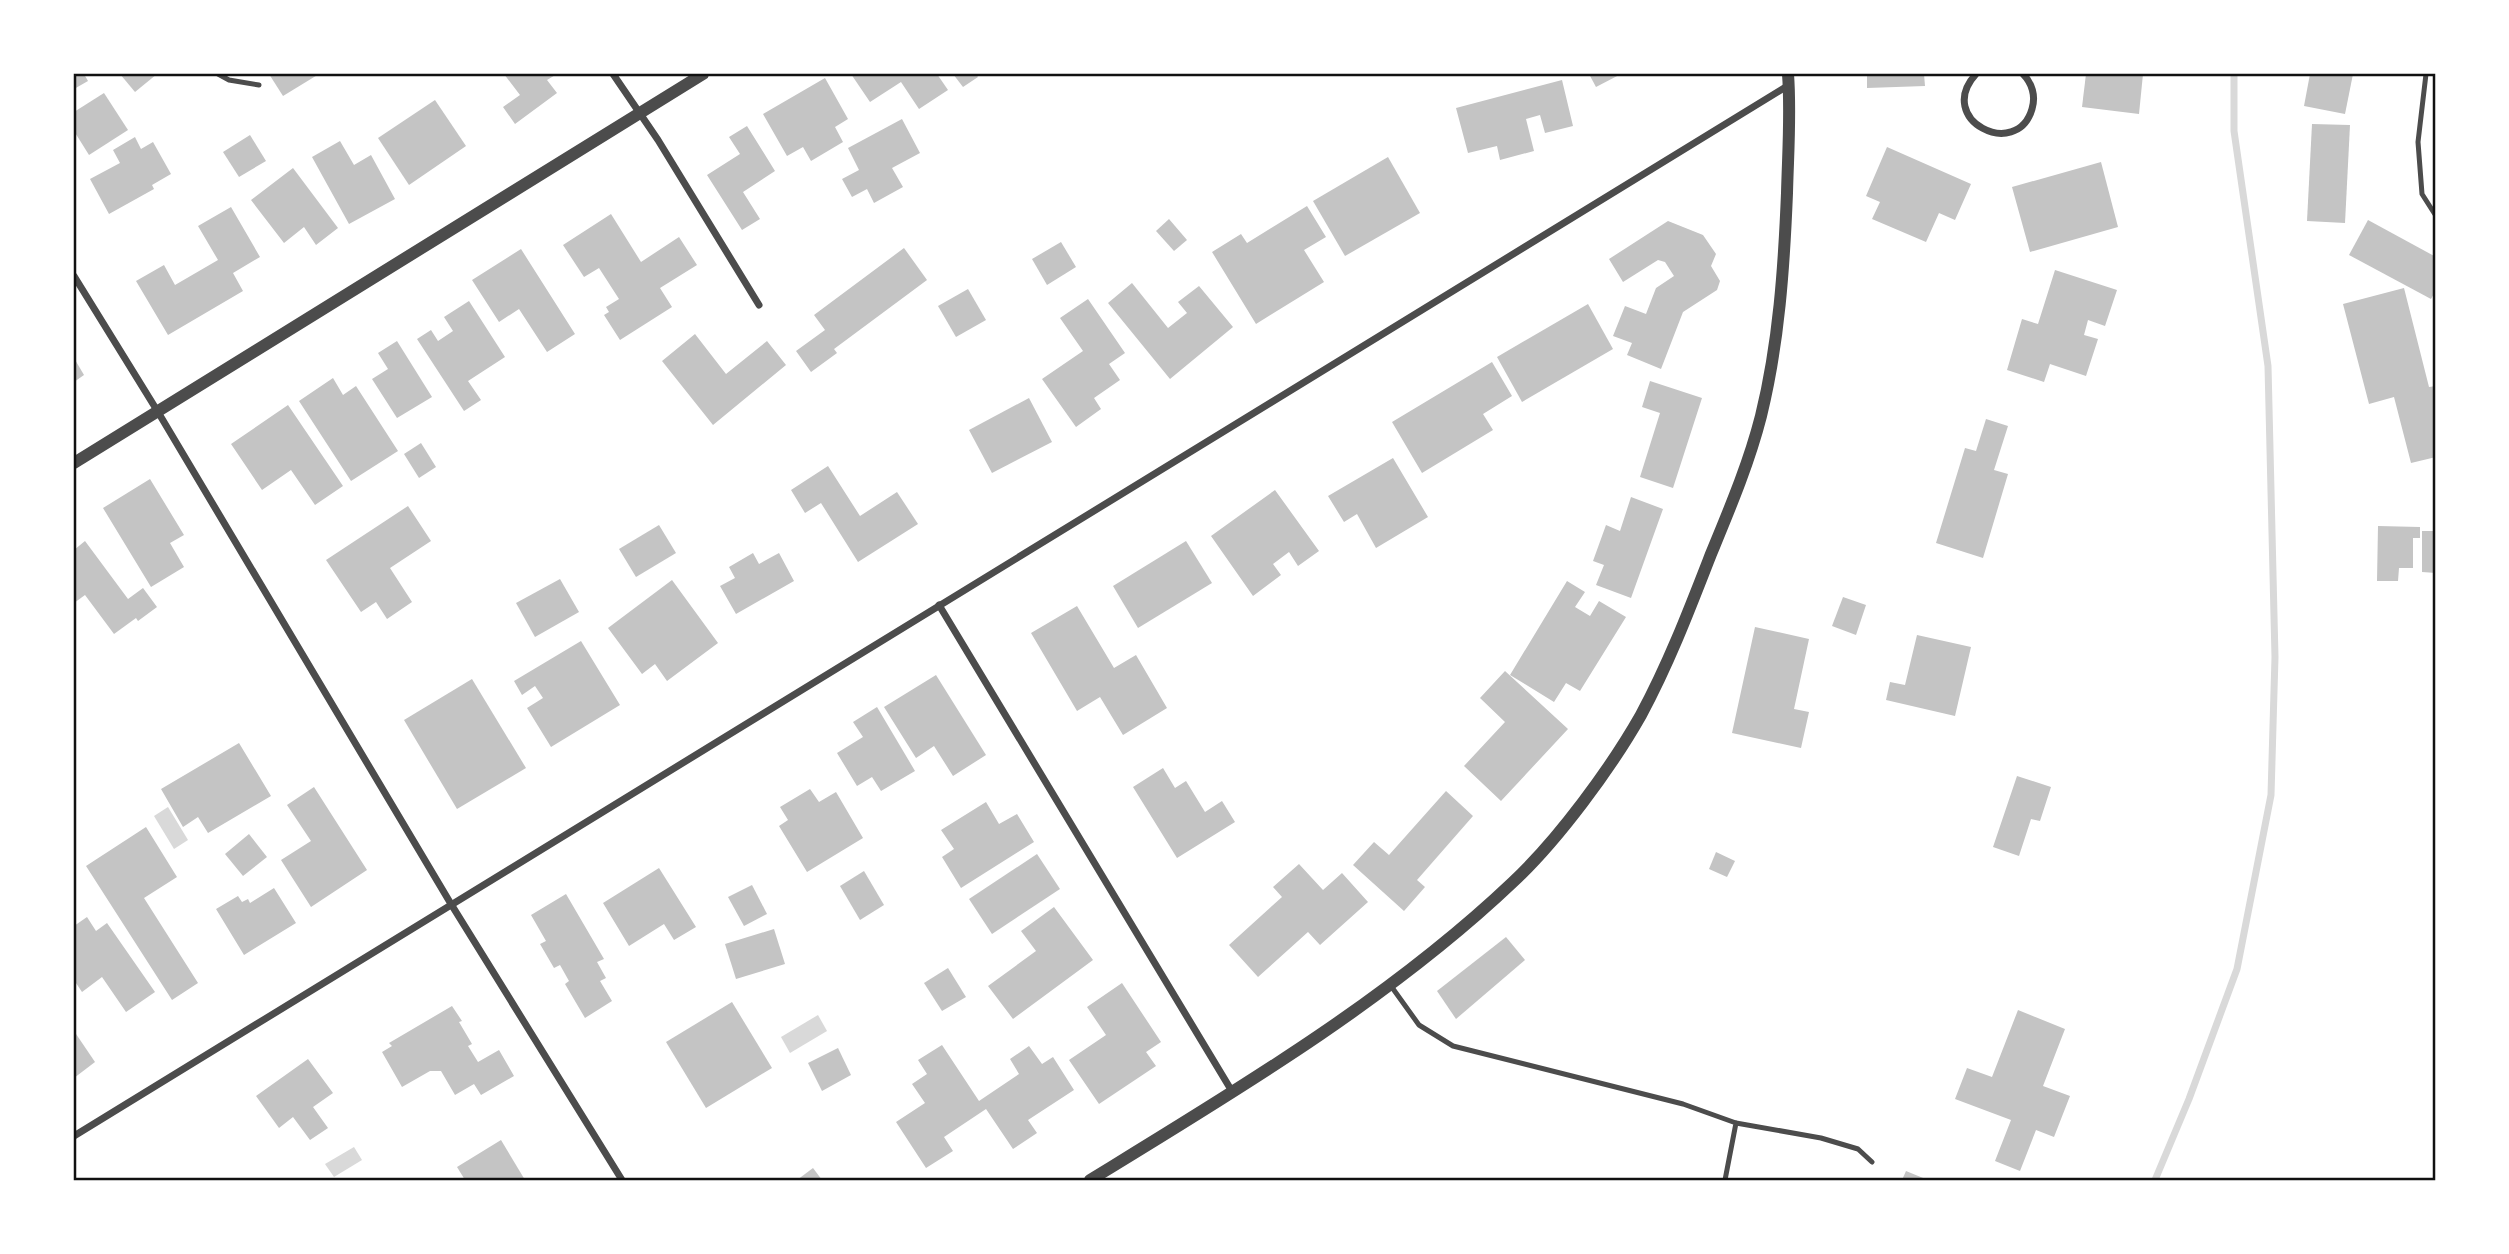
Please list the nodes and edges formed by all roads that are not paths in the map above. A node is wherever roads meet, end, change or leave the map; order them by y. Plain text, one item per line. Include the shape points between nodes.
1 (218, 74) edge
2 (613, 74) edge
3 (703, 74) edge
4 (1976, 74) edge
5 (2023, 74) edge
6 (2426, 74) edge
7 (1789, 79) edge
8 (258, 85) dead end
9 (639, 113) junction
10 (2435, 216) edge
11 (74, 276) edge
12 (759, 305) dead end
13 (158, 412) junction
14 (74, 464) edge
15 (939, 604) junction
16 (451, 904) junction
17 (1389, 984) junction
18 (1233, 1093) junction
19 (1736, 1123) junction
20 (74, 1136) edge
21 (1872, 1162) dead end
22 (622, 1181) edge
23 (1090, 1181) edge
24 (1725, 1181) edge

1 - 8 lane
2 - 9 street
3 - 9 street
4 - 5 street via 1966,88 1966,108 1977,125 1995,133 2015,130 2029,116 2034,96
6 - 10 lane via 2418,142 2422,194
7 - 15 street
7 - 17 street via 1782,279 1767,389 1750,456 1675,643 1634,725 1549,842 1491,902
9 - 12 street
9 - 13 street
11 - 13 street
13 - 14 street
13 - 16 street
15 - 16 street
15 - 18 street
16 - 20 street
16 - 22 street
17 - 18 street
17 - 19 lane via 1419,1026 1453,1046 1683,1104
18 - 23 street
19 - 21 lane via 1821,1138 1858,1149
19 - 24 lane

